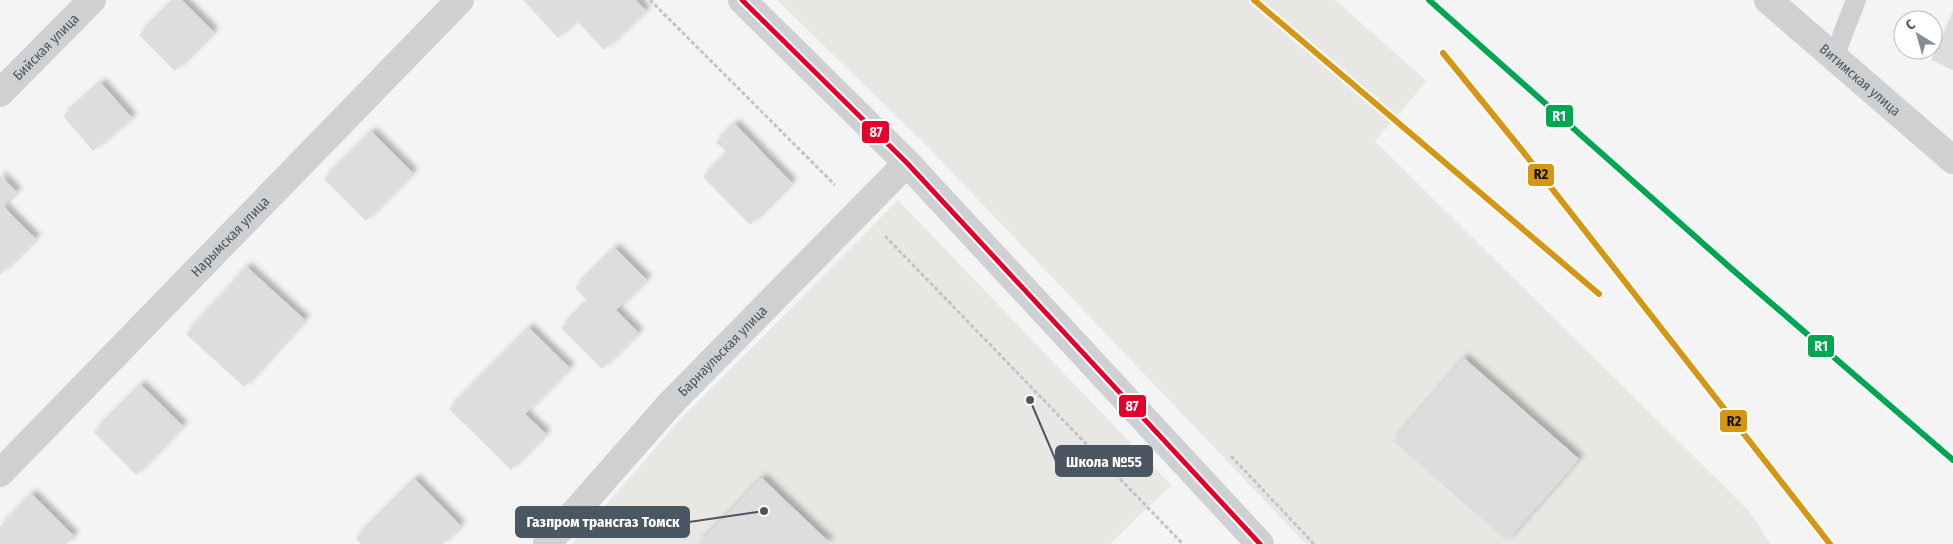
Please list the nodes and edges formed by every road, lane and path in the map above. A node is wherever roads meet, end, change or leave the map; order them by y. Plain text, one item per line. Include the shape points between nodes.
1 (92, 0) edge
2 (460, 0) edge
3 (650, 0) edge
4 (742, 0) edge
5 (1768, 0) edge
6 (1856, 0) edge
7 (1834, 57) junction
8 (0, 93) edge
9 (1953, 160) edge
10 (906, 163) junction
11 (860, 210) junction
12 (0, 473) edge
13 (546, 544) edge
14 (1183, 544) edge
15 (1260, 544) edge

1 - 8 street, Бийская улица
2 - 12 street, Нарымская улица
3 - 11 path
4 - 10 main road
5 - 7 street, Витимская улица
6 - 7 lane
7 - 9 street, Витимская улица
10 - 11 street, Барнаульская улица
10 - 15 main road
11 - 13 street, Барнаульская улица via 670,404
11 - 14 path

